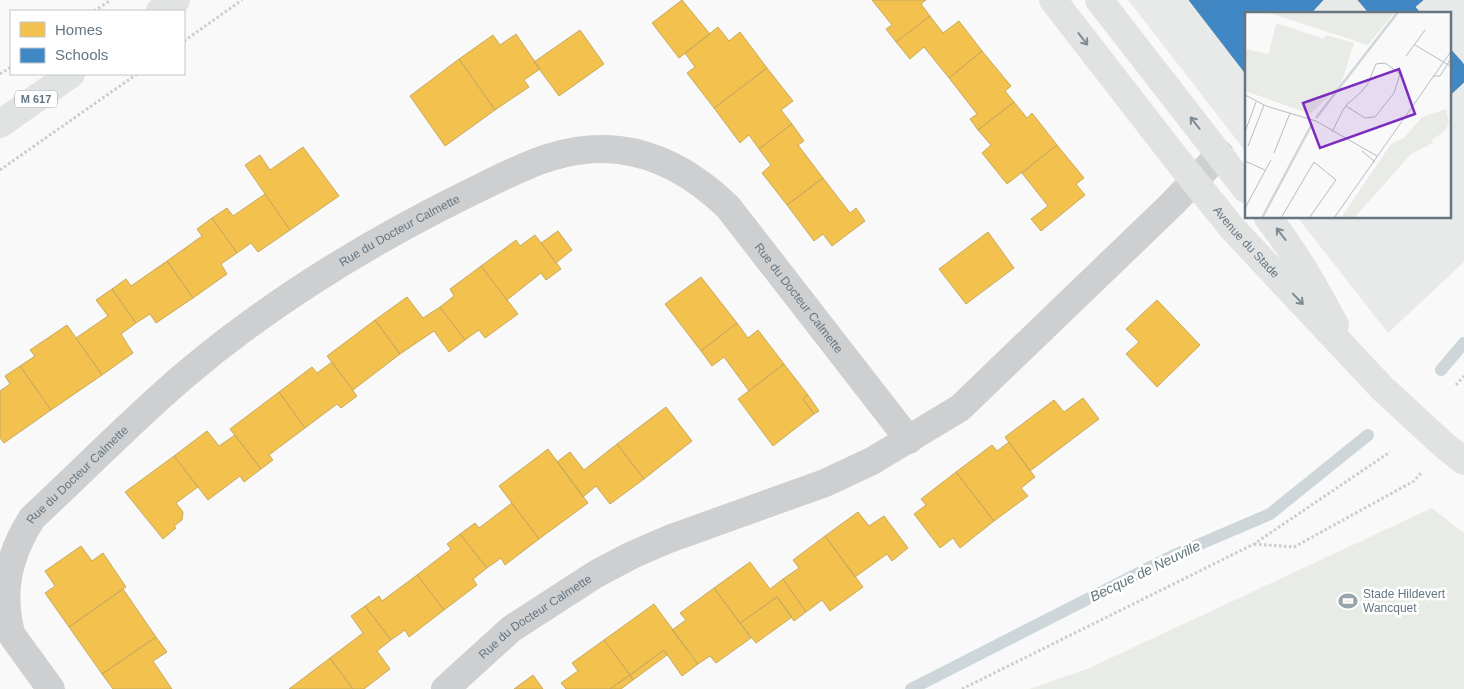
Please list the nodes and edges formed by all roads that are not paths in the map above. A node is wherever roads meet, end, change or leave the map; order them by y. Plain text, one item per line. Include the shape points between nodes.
1 (176, 0) edge
2 (1053, 0) edge
3 (1099, 0) edge
4 (161, 10) edge
5 (70, 75) edge
6 (0, 124) edge
7 (1220, 154) junction
8 (1194, 181) junction
9 (1245, 188) edge
10 (1269, 219) edge
11 (1349, 352) junction
12 (909, 440) junction
13 (1455, 454) edge
14 (51, 689) edge
15 (445, 689) edge

1 - 4 main road
2 -> 8 main road, Avenue du Stade
7 -> 3 main road
5 - 6 main road, M 617
7 - 8 street, Rue du Docteur Calmette
7 - 9 main road
8 -> 11 main road, Avenue du Stade via 1233,229
8 - 12 street, Rue du Docteur Calmette via 960,408
11 -> 10 main road via 1310,278
11 - 13 main road, Avenue du Stade via 1382,388
12 - 14 street, Rue du Docteur Calmette via 728,207 707,187 645,154 583,150 555,154 415,220 328,270 281,302 185,376 32,518 17,542 2,592 12,634
12 - 15 street, Rue du Docteur Calmette via 825,484 669,539 596,574 511,629

